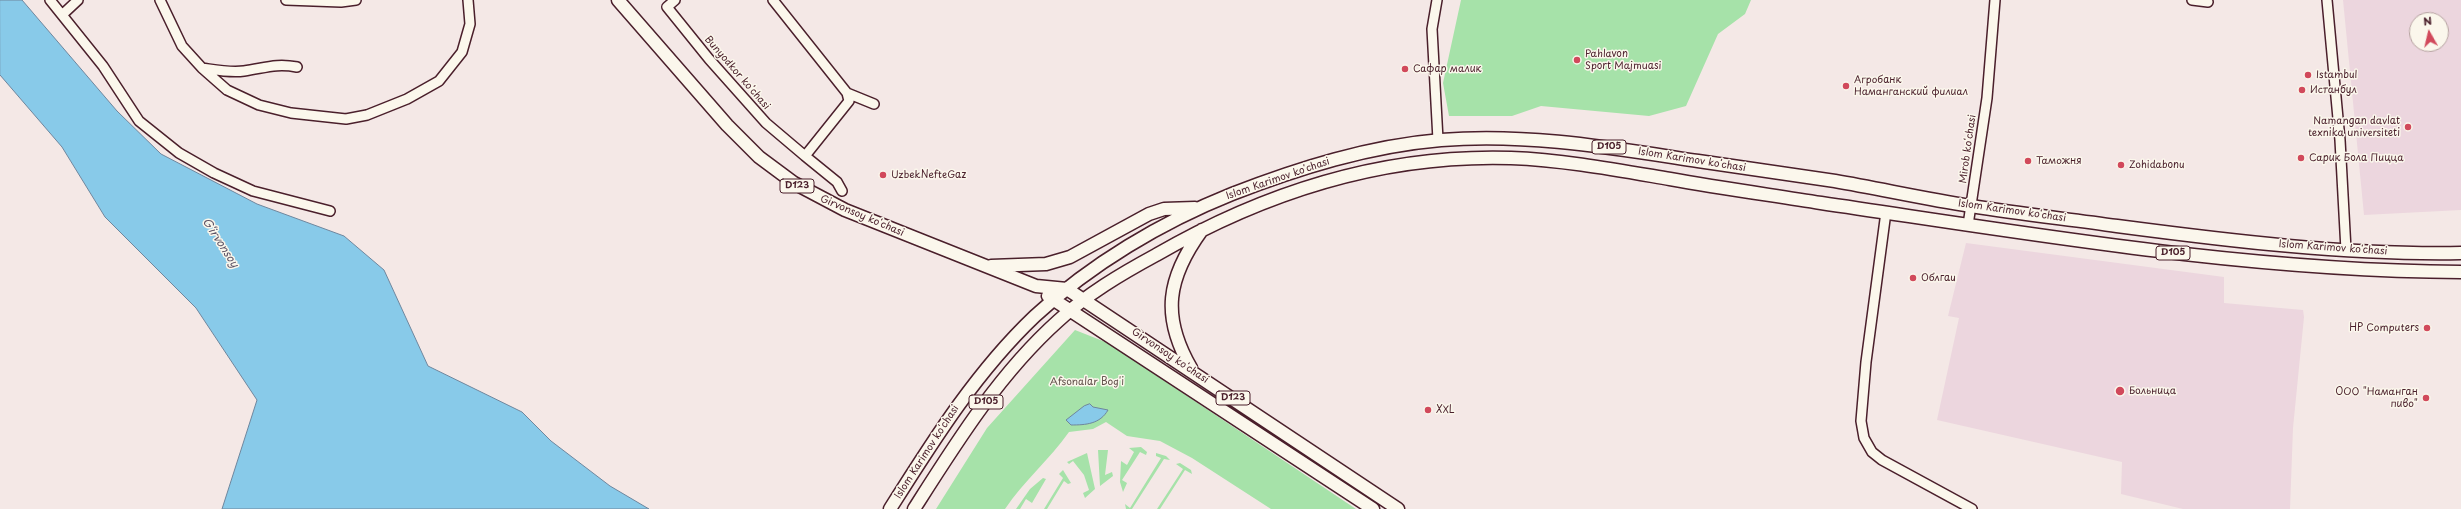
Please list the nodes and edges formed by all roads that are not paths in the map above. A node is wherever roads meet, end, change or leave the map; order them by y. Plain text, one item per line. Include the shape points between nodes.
1 (50, 0) edge
2 (78, 0) edge
3 (160, 0) edge
4 (286, 0) edge
5 (356, 0) edge
6 (468, 0) edge
7 (618, 0) edge
8 (675, 0) edge
9 (773, 0) edge
10 (1437, 0) edge
11 (1994, 0) edge
12 (2192, 0) edge
13 (2327, 0) edge
14 (2208, 2) dead end
15 (63, 14) junction
16 (297, 67) dead end
17 (202, 68) junction
18 (847, 93) junction
19 (874, 104) dead end
20 (1438, 140) junction
21 (805, 156) junction
22 (1698, 161) junction
23 (1695, 183) junction
24 (842, 191) dead end
25 (1971, 206) junction
26 (1199, 208) junction
27 (330, 211) dead end
28 (1886, 212) junction
29 (1968, 225) junction
30 (1204, 227) junction
31 (2346, 250) junction
32 (2461, 254) edge
33 (984, 266) junction
34 (2461, 272) edge
35 (1036, 286) junction
36 (1067, 289) junction
37 (1083, 299) junction
38 (1053, 301) junction
39 (1070, 310) junction
40 (1193, 371) junction
41 (890, 509) edge
42 (914, 509) edge
43 (1373, 509) edge
44 (1398, 509) edge
45 (1972, 509) edge

1 - 15 street
2 - 15 street
3 - 17 street via 182,46
4 - 5 street
6 - 17 street via 470,24 462,52 439,81 408,98 367,115 346,119 292,113 259,105 228,90
7 - 33 main road, Girvonsoy koʻchasi / D123 via 727,125 776,171 803,190 836,206
8 - 21 street, Bunyodkor koʻchasi via 667,7 709,59 766,123
9 - 18 street
10 - 20 street via 1432,29
11 - 25 street, Mirob koʻchasi via 1987,98
12 - 14 street
13 - 31 street via 2340,140
15 - 27 street via 103,66 139,121 179,153 253,191
16 - 17 street via 273,64 237,71
18 - 19 street
18 - 21 street via 849,102 842,113
20 - 22 main road, Islom Karimov koʻchasi / D105 via 1544,139
20 - 26 main road, Islom Karimov koʻchasi / D105 via 1331,160 1259,184
21 - 24 street, Bunyodkor koʻchasi via 837,182
22 - 23 main road
22 - 25 main road, Islom Karimov koʻchasi / D105
23 - 28 main road, Islom Karimov koʻchasi / D105
23 - 30 main road, Islom Karimov koʻchasi / D105 via 1564,162 1475,158 1424,162 1349,174 1287,192
25 - 29 street, Mirob koʻchasi
25 - 31 main road, Islom Karimov koʻchasi / D105 via 2246,242
26 - 33 main road via 1164,210 1149,214 1070,256 1046,264
26 - 36 main road, Islom Karimov koʻchasi / D105 via 1142,237
28 - 29 main road, Islom Karimov koʻchasi / D105
28 - 45 street via 1866,362 1861,421 1864,438 1872,452 1882,460
29 - 34 main road, Islom Karimov koʻchasi / D105 via 2181,254 2369,270
30 - 37 main road, Islom Karimov koʻchasi / D105
30 - 40 main road via 1180,268 1170,301 1174,332
31 - 32 main road, Islom Karimov koʻchasi / D105
33 - 35 main road, Girvonsoy koʻchasi / D123
35 - 36 main road, Girvonsoy koʻchasi / D123
35 - 38 main road, Girvonsoy koʻchasi / D123
36 - 37 main road, Girvonsoy koʻchasi / D123
36 - 38 main road, Islom Karimov koʻchasi / D105
37 - 39 main road, Islom Karimov koʻchasi / D105
37 - 40 main road, Girvonsoy koʻchasi / D123
38 - 39 main road, D123
38 - 41 main road, Islom Karimov koʻchasi / D105 via 995,356 956,408
39 - 42 main road, Islom Karimov koʻchasi / D105 via 1015,365 993,393 950,452
39 - 43 main road, Girvonsoy koʻchasi / D123
40 - 44 main road, Girvonsoy koʻchasi / D123

